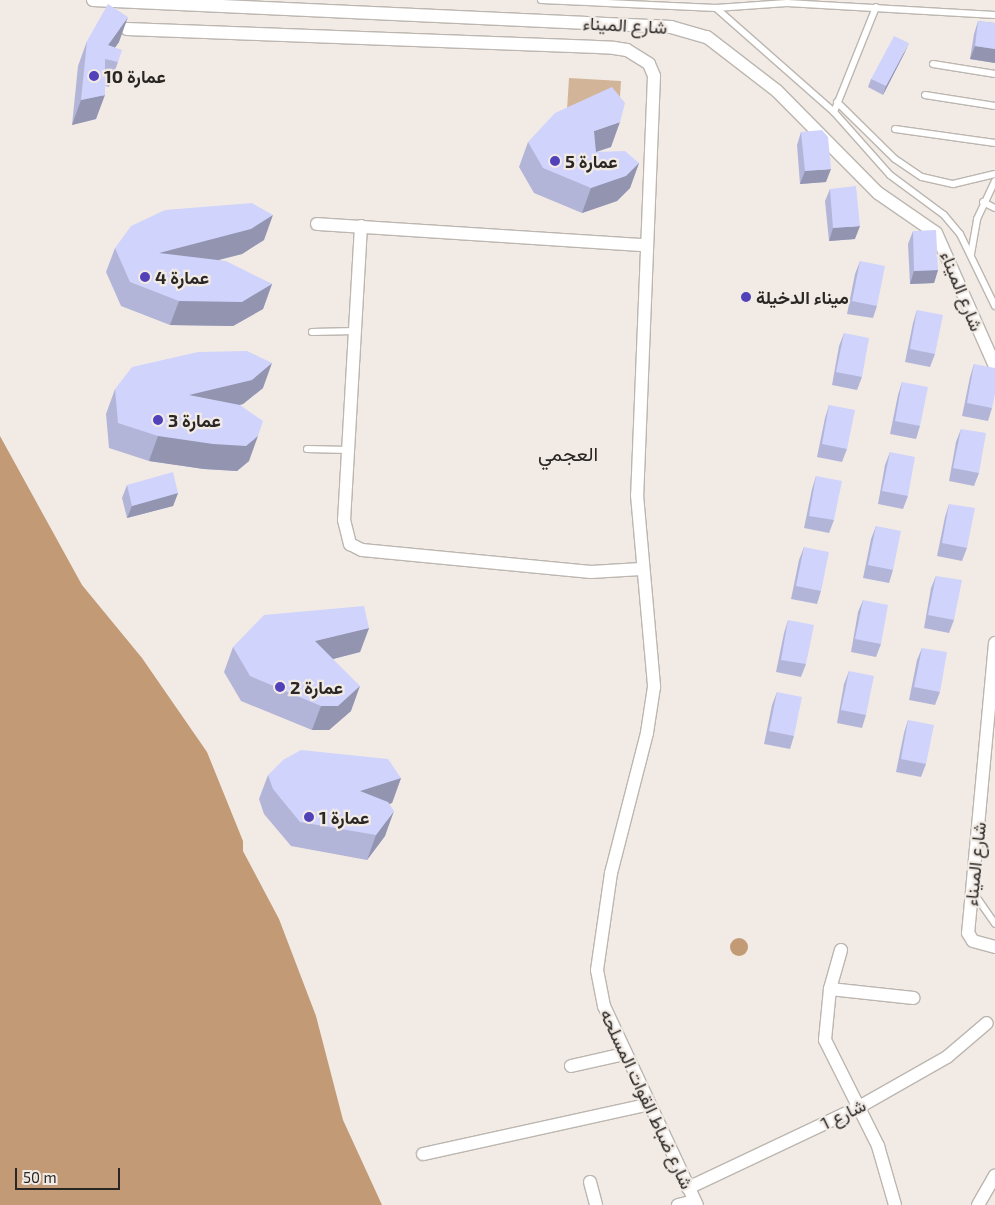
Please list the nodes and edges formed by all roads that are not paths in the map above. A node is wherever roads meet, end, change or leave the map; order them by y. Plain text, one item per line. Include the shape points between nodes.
1 (94, 0) edge
2 (541, 0) edge
3 (573, 1) edge
4 (630, 2) edge
5 (876, 7) junction
6 (716, 8) junction
7 (995, 15) edge
8 (127, 29) edge
9 (933, 64) dead end
10 (995, 74) edge
11 (925, 95) dead end
12 (838, 102) junction
13 (995, 106) edge
14 (834, 112) junction
15 (895, 129) dead end
16 (995, 143) edge
17 (995, 174) edge
18 (995, 181) edge
19 (983, 202) junction
20 (995, 208) edge
21 (317, 224) dead end
22 (361, 226) junction
23 (646, 245) junction
24 (971, 255) junction
25 (995, 306) edge
26 (355, 331) junction
27 (312, 332) dead end
28 (995, 366) edge
29 (307, 449) dead end
30 (348, 450) junction
31 (641, 569) junction
32 (995, 643) edge
33 (973, 891) junction
34 (995, 924) edge
35 (995, 947) edge
36 (841, 950) dead end
37 (830, 988) junction
38 (914, 998) dead end
39 (987, 1023) dead end
40 (624, 1054) junction
41 (571, 1066) dead end
42 (646, 1105) junction
43 (859, 1106) junction
44 (423, 1154) dead end
45 (995, 1175) edge
46 (590, 1182) dead end
47 (688, 1188) junction
48 (696, 1203) edge
49 (596, 1205) edge
50 (678, 1205) edge
51 (895, 1205) edge
52 (978, 1205) edge

1 - 28 street, شارع الميناء via 671,27 699,33 777,91 878,193 936,233
2 - 3 lane
3 - 4 lane
4 - 6 lane
5 - 6 lane via 787,3
5 - 7 lane
5 - 12 lane
6 - 14 lane
8 - 23 street, شارع ضباط القوات المسلحه via 627,50 649,64 654,76
9 - 10 lane
11 - 13 lane
12 - 14 lane
12 - 17 lane via 895,159 922,177 954,184
14 - 24 lane via 890,175 944,215
15 - 16 lane
18 - 19 lane
19 - 20 lane
19 - 24 lane
21 - 22 street
22 - 23 street
22 - 26 street
23 - 31 street, شارع ضباط القوات المسلحه via 637,495
24 - 25 lane
26 - 27 lane
26 - 30 street
29 - 30 lane
30 - 31 street via 345,534 350,544 362,550 591,572
31 - 40 street, شارع ضباط القوات المسلحه via 654,663 652,705 605,904 598,987
32 - 33 street, شارع الميناء
33 - 34 lane
33 - 35 street, شارع الميناء via 969,938
36 - 37 street
37 - 38 street
37 - 43 street via 828,1051
39 - 43 street, شارع 1 via 948,1057
40 - 41 street
40 - 42 street, شارع ضباط القوات المسلحه
42 - 44 street
42 - 47 street, شارع ضباط القوات المسلحه
43 - 47 street, شارع 1
43 - 51 street via 884,1160
45 - 52 street
46 - 49 street
47 - 48 street, شارع ضباط القوات المسلحه
48 - 50 street

